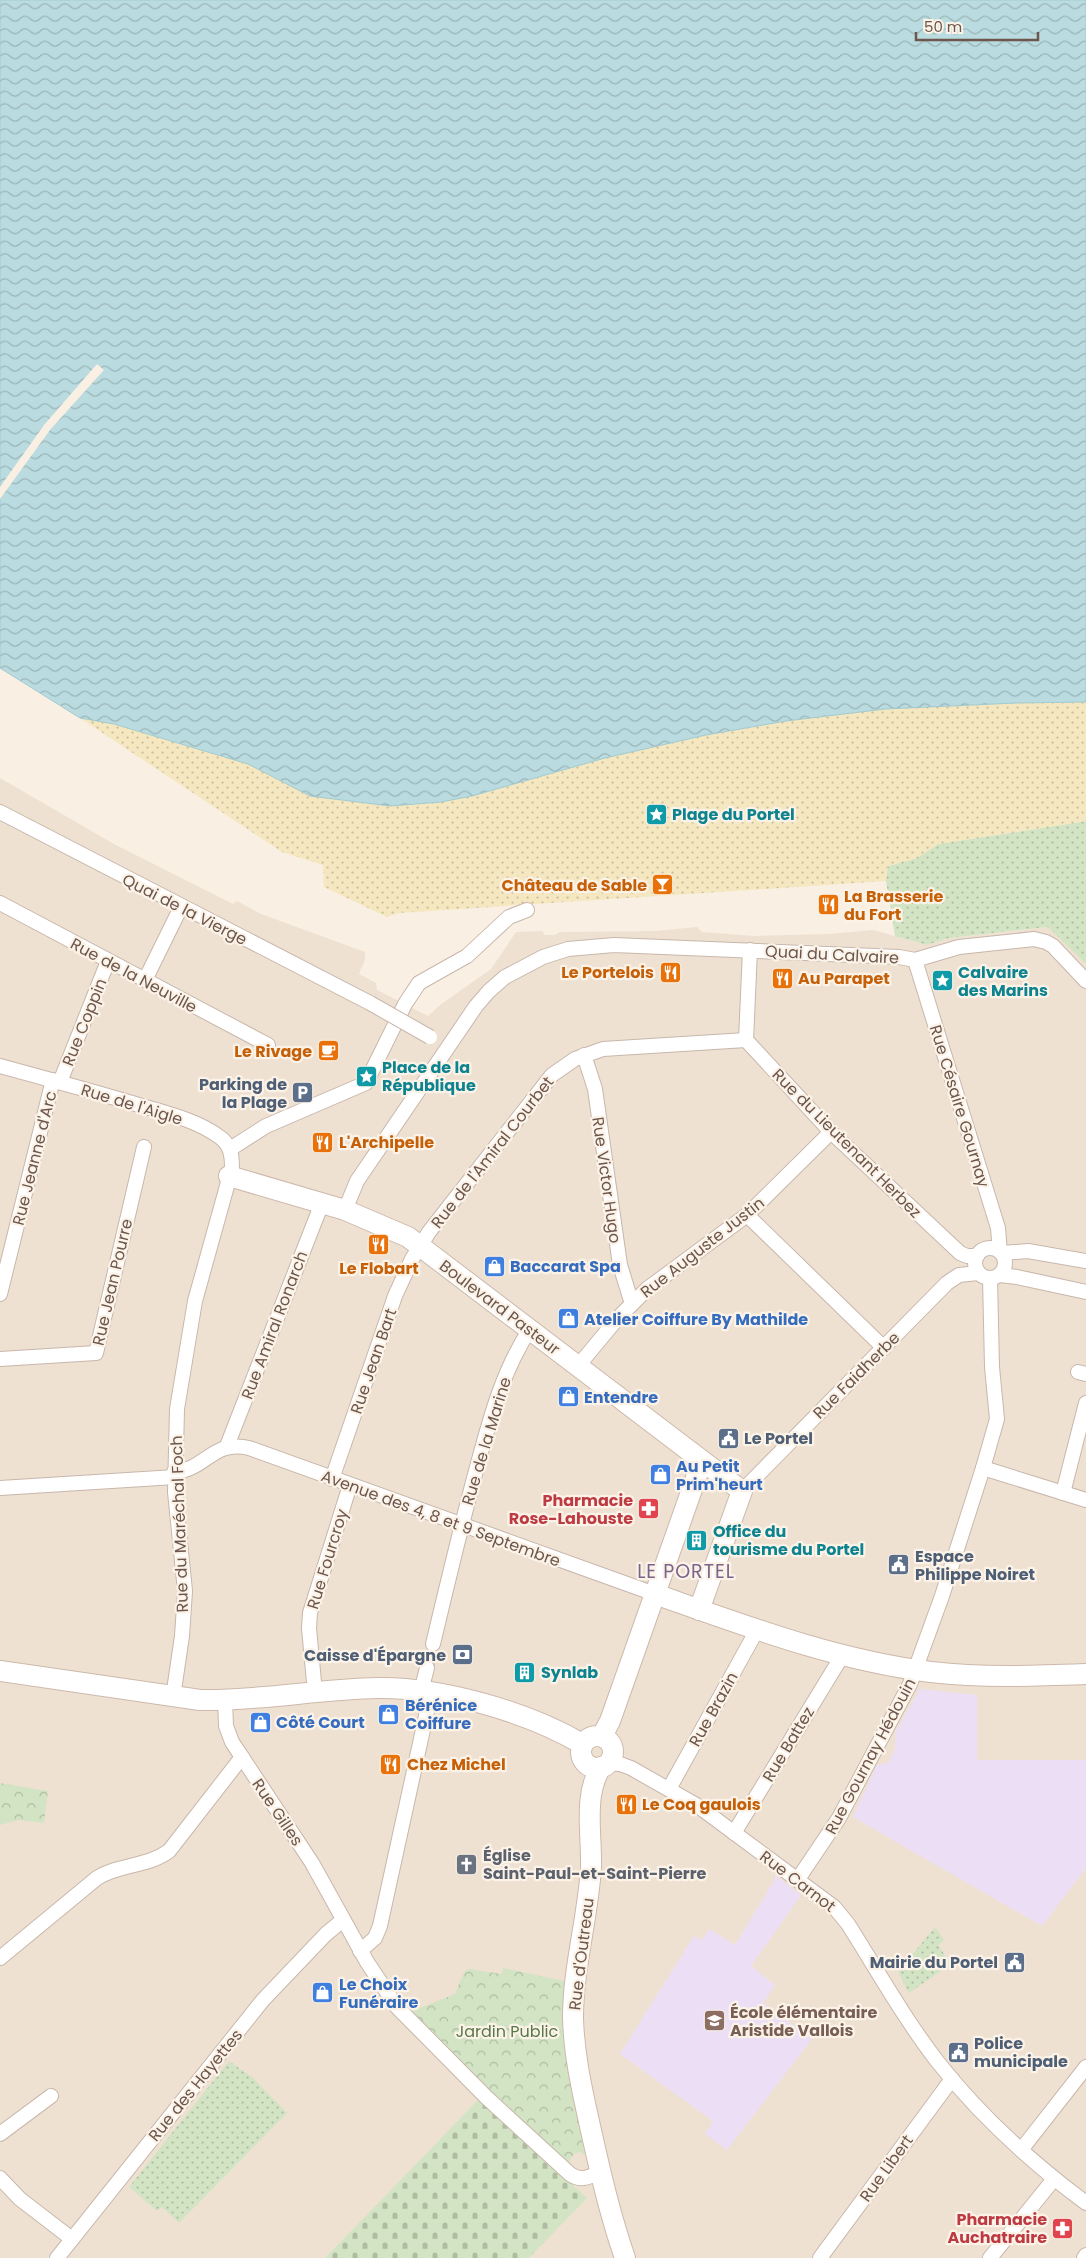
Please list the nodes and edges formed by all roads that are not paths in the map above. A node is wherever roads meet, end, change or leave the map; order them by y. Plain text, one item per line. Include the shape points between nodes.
1 (0, 812) edge
2 (0, 903) edge
3 (181, 907) junction
4 (527, 910) dead end
5 (750, 950) junction
6 (915, 960) junction
7 (108, 962) junction
8 (145, 980) junction
9 (1086, 981) edge
10 (746, 1040) junction
11 (268, 1045) dead end
12 (448, 1047) junction
13 (584, 1055) junction
14 (0, 1066) edge
15 (57, 1081) junction
16 (831, 1132) junction
17 (144, 1147) dead end
18 (230, 1150) junction
19 (229, 1176) junction
20 (322, 1203) junction
21 (345, 1210) junction
22 (747, 1215) junction
23 (419, 1245) junction
24 (1001, 1253) junction
25 (977, 1256) junction
26 (1086, 1260) edge
27 (990, 1275) junction
28 (1086, 1292) edge
29 (0, 1294) edge
30 (632, 1304) junction
31 (530, 1329) junction
32 (884, 1348) junction
33 (0, 1359) edge
34 (578, 1366) junction
35 (1086, 1402) edge
36 (227, 1446) junction
37 (702, 1460) junction
38 (983, 1468) junction
39 (174, 1475) junction
40 (332, 1478) junction
41 (350, 1485) junction
42 (0, 1488) edge
43 (742, 1491) junction
44 (1063, 1493) junction
45 (1086, 1500) edge
46 (461, 1525) junction
47 (655, 1594) junction
48 (699, 1610) junction
49 (756, 1630) junction
50 (433, 1644) tunnel mouth
51 (842, 1656) junction
52 (427, 1668) tunnel mouth
53 (915, 1670) junction
54 (0, 1671) edge
55 (1086, 1674) edge
56 (426, 1692) junction
57 (316, 1693) junction
58 (173, 1697) junction
59 (225, 1700) junction
60 (602, 1736) junction
61 (582, 1744) junction
62 (242, 1757) junction
63 (605, 1765) junction
64 (669, 1788) junction
65 (734, 1833) junction
66 (798, 1879) junction
67 (343, 1920) junction
68 (360, 1950) junction
69 (0, 1958) edge
70 (1086, 2067) edge
71 (952, 2079) junction
72 (52, 2096) dead end
73 (0, 2134) edge
74 (1021, 2150) junction
75 (600, 2172) junction
76 (0, 2178) edge
77 (1054, 2179) junction
78 (1086, 2203) edge
79 (72, 2239) junction
80 (57, 2258) edge
81 (625, 2258) edge
82 (820, 2258) edge
83 (990, 2258) edge

1 - 3 street, Quai de la Vierge
2 - 7 street, Rue de la Neuville
3 - 8 street
3 - 12 street, Quai de la Vierge, bridge
4 - 18 street via 509,917 467,956 419,983 363,1085 266,1126
5 - 6 street, Quai du Calvaire
5 - 10 street
5 - 12 street, Quai du Calvaire via 614,945 553,953 498,983 476,1006
6 - 9 street via 959,947 1034,939 1053,946
6 - 24 street, Rue Césaire Gournay via 999,1232
7 - 8 street, Rue de la Neuville
7 - 15 street, Rue Coppin
8 - 11 street, Rue de la Neuville
10 - 13 street, Rue de l'Amiral Courbet via 613,1048
10 - 16 street, Rue du Lieutenant Herbez
12 - 21 street, Quai du Calvaire via 357,1181
13 - 23 street, Rue de l'Amiral Courbet via 566,1064 546,1082
13 - 30 street, Rue Victor Hugo via 595,1089 617,1251
14 - 15 street, Rue de l'Aigle
15 - 18 street, Rue de l'Aigle via 193,1123 221,1138
15 - 29 street, Rue Jeanne d'Arc
16 - 22 street, Rue Auguste Justin
16 - 25 street, Rue du Lieutenant Herbez via 960,1253
17 - 33 street, Rue Jean Pourre via 96,1353
18 - 19 street
19 - 20 street, Boulevard Pasteur
19 - 39 street, Rue du Maréchal Foch via 194,1311 177,1409
20 - 21 street, Boulevard Pasteur
20 - 36 street, Rue Amiral Ronarch
21 - 23 street, Boulevard Pasteur via 401,1233
22 - 30 street, Rue Auguste Justin via 667,1273
22 - 32 street
23 - 31 street, Boulevard Pasteur
23 - 40 street, Rue Jean Bart via 395,1296
24 - 25 street via 992,1248
24 - 26 street via 1028,1252
24 - 27 street via 1005,1266
25 - 27 street via 975,1266
27 - 28 street, Rue Faidherbe via 1017,1276
27 - 32 street, Rue Faidherbe via 967,1273 952,1278
27 - 38 street, Rue Gournay Hédouin via 991,1362 997,1419
30 - 34 street, Rue Auguste Justin
31 - 34 street, Boulevard Pasteur
31 - 46 street, Rue de la Marine via 498,1390
32 - 43 street, Rue Faidherbe
34 - 37 street, Boulevard Pasteur
35 - 44 street
36 - 39 street via 216,1450 193,1469
36 - 40 street, Avenue des 4, 8 et 9 Septembre via 250,1448
37 - 43 street, Boulevard Pasteur
37 - 47 street
38 - 44 street
38 - 53 street, Rue Gournay Hédouin
39 - 42 street
39 - 58 street, Rue du Maréchal Foch via 185,1591
40 - 41 street, Avenue des 4, 8 et 9 Septembre
41 - 46 street, Avenue des 4, 8 et 9 Septembre
41 - 57 street, Rue Fourcroy via 310,1613
43 - 48 street
44 - 45 street
46 - 47 street, Avenue des 4, 8 et 9 Septembre
46 - 50 street, Rue de la Marine
47 - 48 street
47 - 60 street
48 - 49 street
49 - 51 street
49 - 64 street, Rue Brazin
51 - 53 street
51 - 65 street, Rue Battez
52 - 56 street
53 - 55 street via 985,1676
53 - 66 street, Rue Gournay Hédouin via 840,1818
54 - 58 street
56 - 57 street via 378,1688
56 - 61 street via 533,1720
56 - 68 street via 411,1789 380,1926 375,1938
57 - 59 street
58 - 59 street
59 - 62 street, Rue Gilles via 228,1731
60 - 61 street via 590,1737
60 - 63 street via 610,1741 613,1756
61 - 63 street via 581,1754 585,1762 592,1767
62 - 67 street, Rue Gilles via 312,1863
62 - 69 street via 169,1852 97,1878
63 - 64 street, Rue Carnot via 620,1764
63 - 75 street, Rue d'Outreau via 594,1778 591,1795 591,1870 575,1976 573,2017 577,2062
64 - 65 street, Rue Carnot
65 - 66 street, Rue Carnot
66 - 71 street, Rue Carnot via 844,1917 913,2028
67 - 68 street, Rue Gilles
67 - 79 street, Rue des Hayettes via 263,2000
68 - 75 street, Rue Gilles via 403,2015 498,2108 574,2177 583,2179
70 - 74 street
71 - 74 street, Rue Carnot
71 - 82 street, Rue Libert
72 - 73 street
74 - 77 street, Rue Carnot
75 - 81 street, Rue d'Outreau
76 - 79 street via 20,2199
77 - 78 street, Rue Carnot
77 - 83 street
79 - 80 street, Rue des Hayettes

